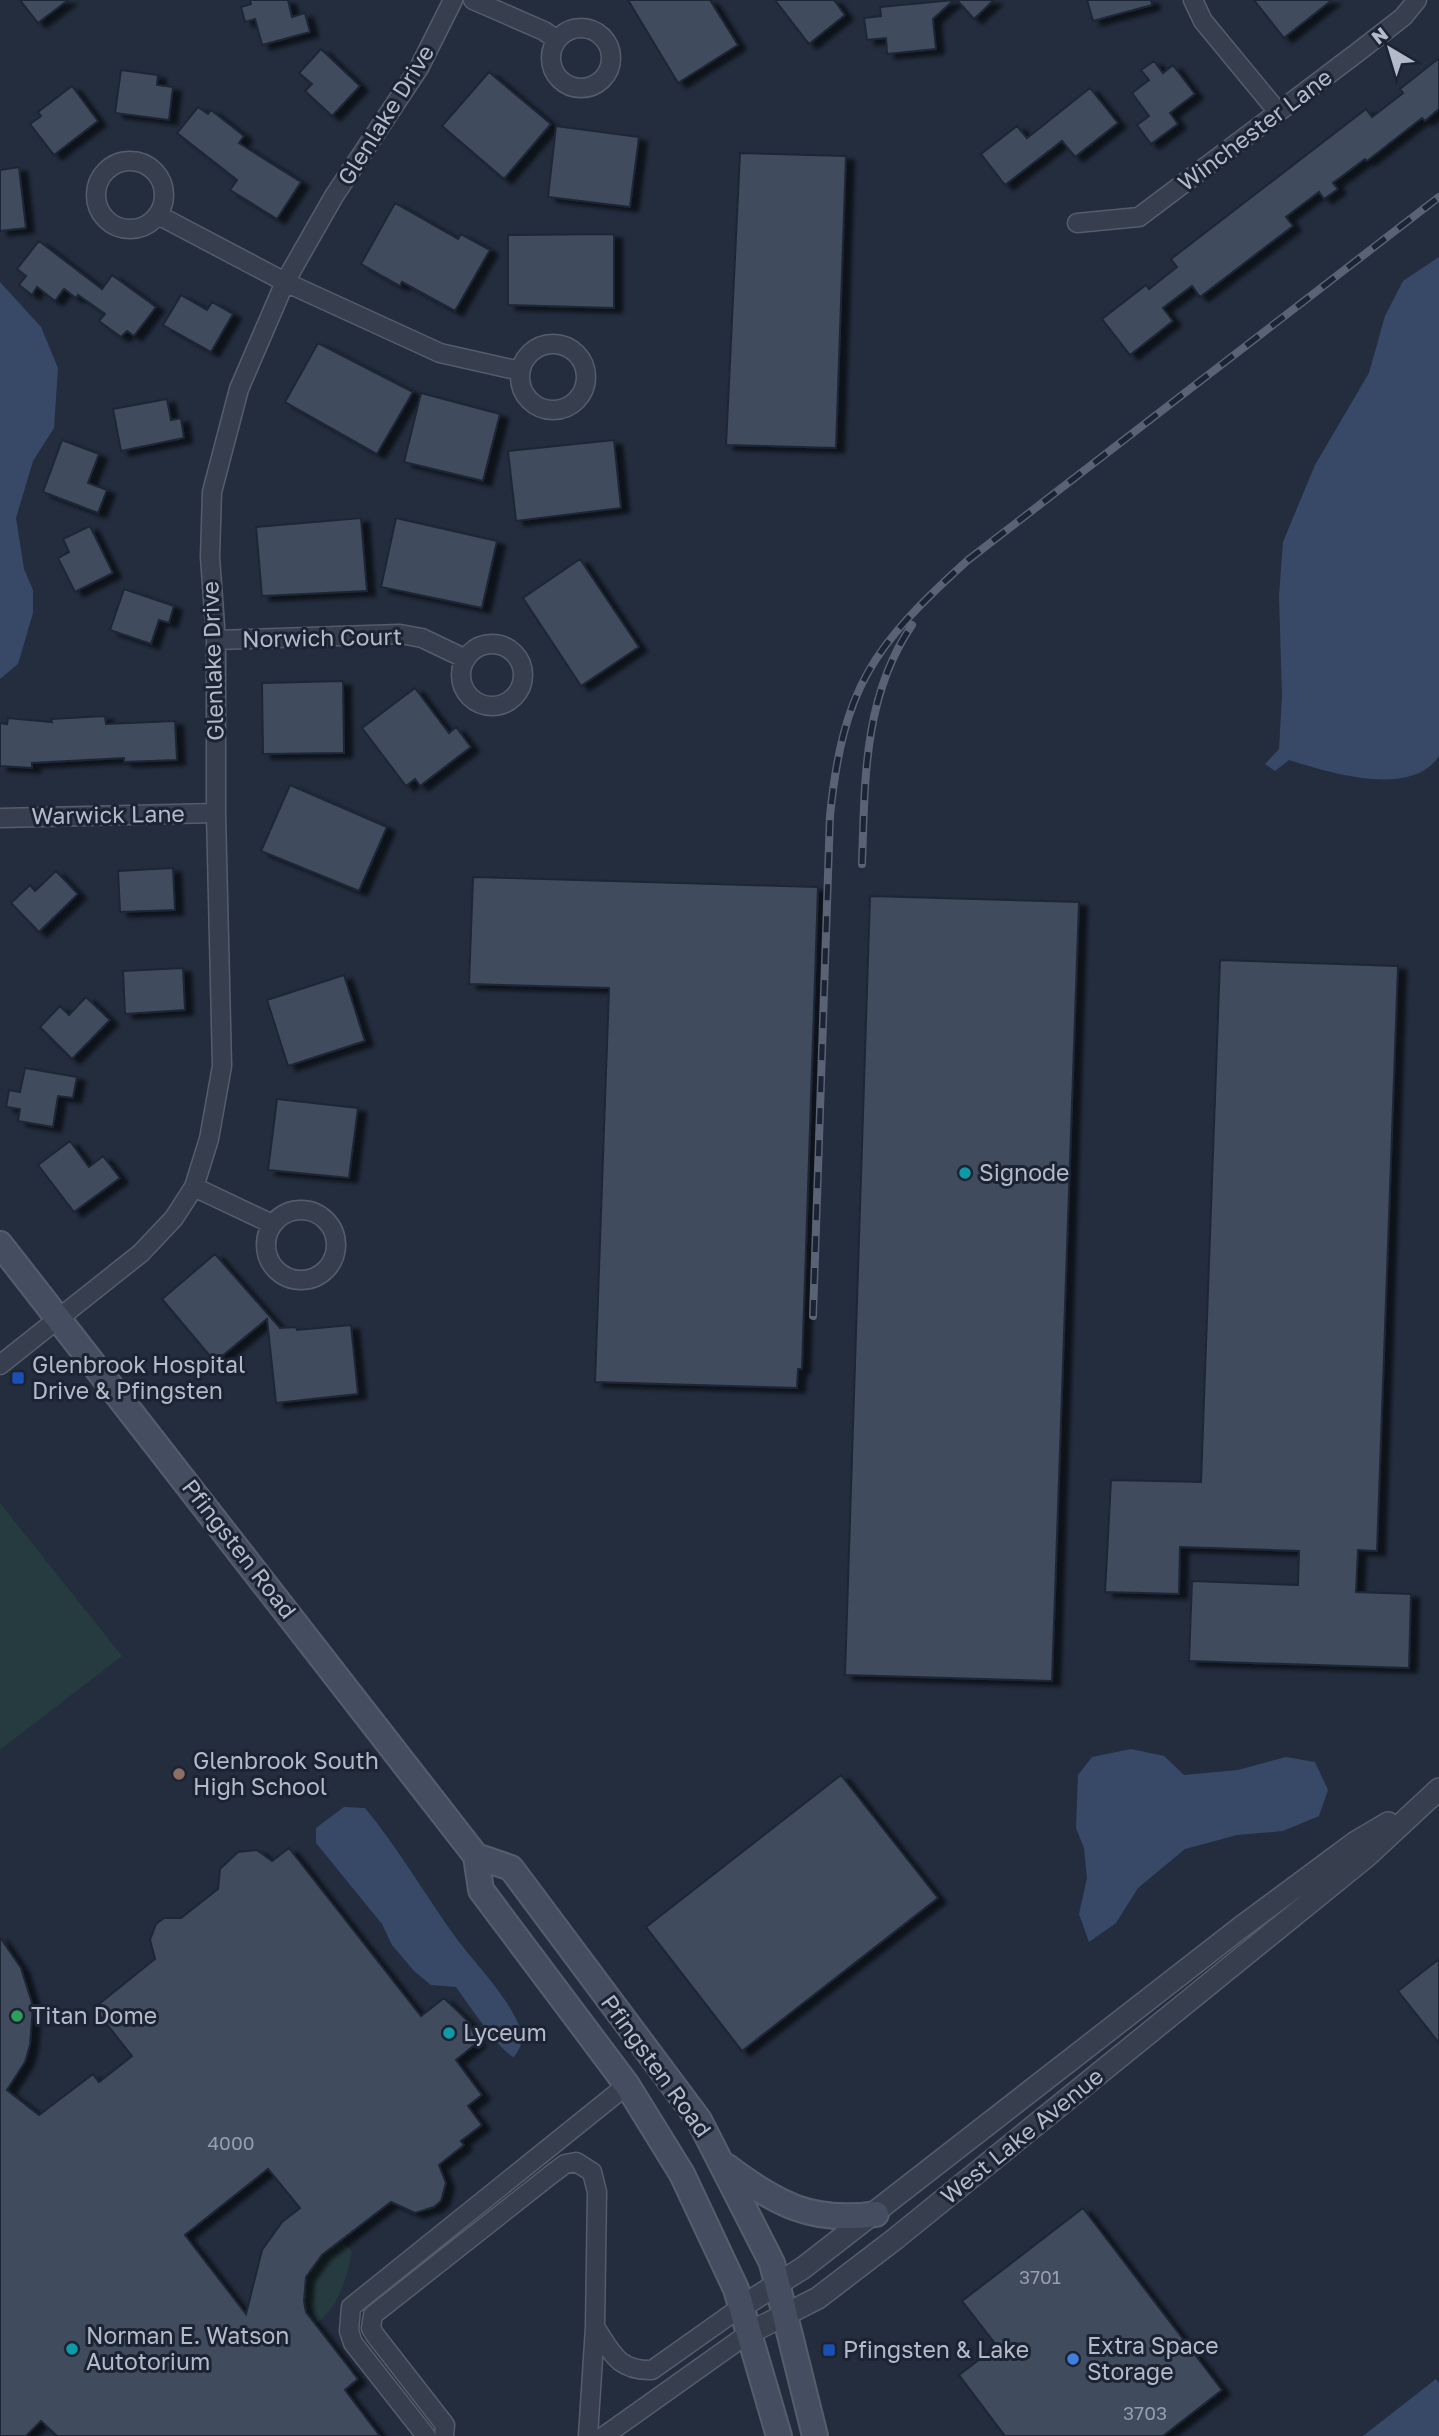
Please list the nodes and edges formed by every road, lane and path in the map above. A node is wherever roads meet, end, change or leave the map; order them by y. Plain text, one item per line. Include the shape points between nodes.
1 (453, 0) edge
2 (473, 0) edge
3 (1193, 0) edge
4 (1418, 0) edge
5 (557, 40) dead end
6 (1279, 112) junction
7 (158, 215) dead end
8 (1077, 223) dead end
9 (285, 282) junction
10 (520, 371) dead end
11 (216, 640) junction
12 (466, 659) dead end
13 (216, 813) junction
14 (0, 818) edge
15 (194, 1187) junction
16 (272, 1224) junction
17 (0, 1244) edge
18 (58, 1320) junction
19 (0, 1365) edge
20 (1439, 1789) edge
21 (1417, 1806) junction
22 (476, 1856) junction
23 (627, 2085) junction
24 (722, 2163) junction
25 (876, 2214) junction
26 (778, 2284) junction
27 (741, 2307) junction
28 (786, 2314) junction
29 (595, 2327) junction
30 (749, 2333) junction
31 (426, 2436) edge
32 (444, 2436) edge
33 (588, 2436) edge
34 (604, 2436) edge
35 (779, 2436) edge
36 (815, 2436) edge

1 - 9 street, Glenlake Drive via 419,68 334,196
2 - 5 street
3 - 6 street via 1203,21
4 - 6 street, Winchester Lane via 1403,17
6 - 8 street, Winchester Lane via 1139,217
7 - 9 street
9 - 10 street via 440,353
9 - 11 street, Glenlake Drive via 239,389 212,492 210,557
11 - 12 street, Norwich Court via 400,634 422,638
11 - 13 street, Glenlake Drive
13 - 14 street, Warwick Lane
13 - 15 street, Glenlake Drive via 222,1066 209,1139
15 - 16 street
15 - 18 street, Glenlake Drive via 174,1218 141,1253
16 - 16 street via 265,1246 281,1274 313,1278 331,1264 337,1240 326,1219 315,1212 291,1210
17 - 18 main road, Pfingsten Road
18 - 19 street, Glenlake Drive
18 - 22 main road, Pfingsten Road
20 - 21 street, West Lake Avenue
21 - 25 street, West Lake Avenue via 1356,1842 1240,1928 1029,2089
21 - 28 street, West Lake Avenue via 1367,1856 895,2239 818,2298
22 - 23 main road, Pfingsten Road via 481,1890
22 - 24 main road, Pfingsten Road via 511,1868 671,2079
23 - 27 main road, Pfingsten Road via 699,2205
23 - 31 street via 351,2307 349,2331 354,2343
24 - 25 main road via 765,2196 798,2210 829,2217
24 - 26 main road, Pfingsten Road
25 - 26 street, West Lake Avenue
26 - 27 street, West Lake Avenue
26 - 28 main road, Pfingsten Road
27 - 29 street via 652,2370 635,2371 618,2362
27 - 30 main road, Pfingsten Road
28 - 30 street, West Lake Avenue
28 - 36 main road, Pfingsten Road
29 - 32 street via 596,2181 585,2165 576,2162 553,2173 373,2315 375,2335 445,2425
29 - 33 street
30 - 34 street, West Lake Avenue
30 - 35 main road, Pfingsten Road

